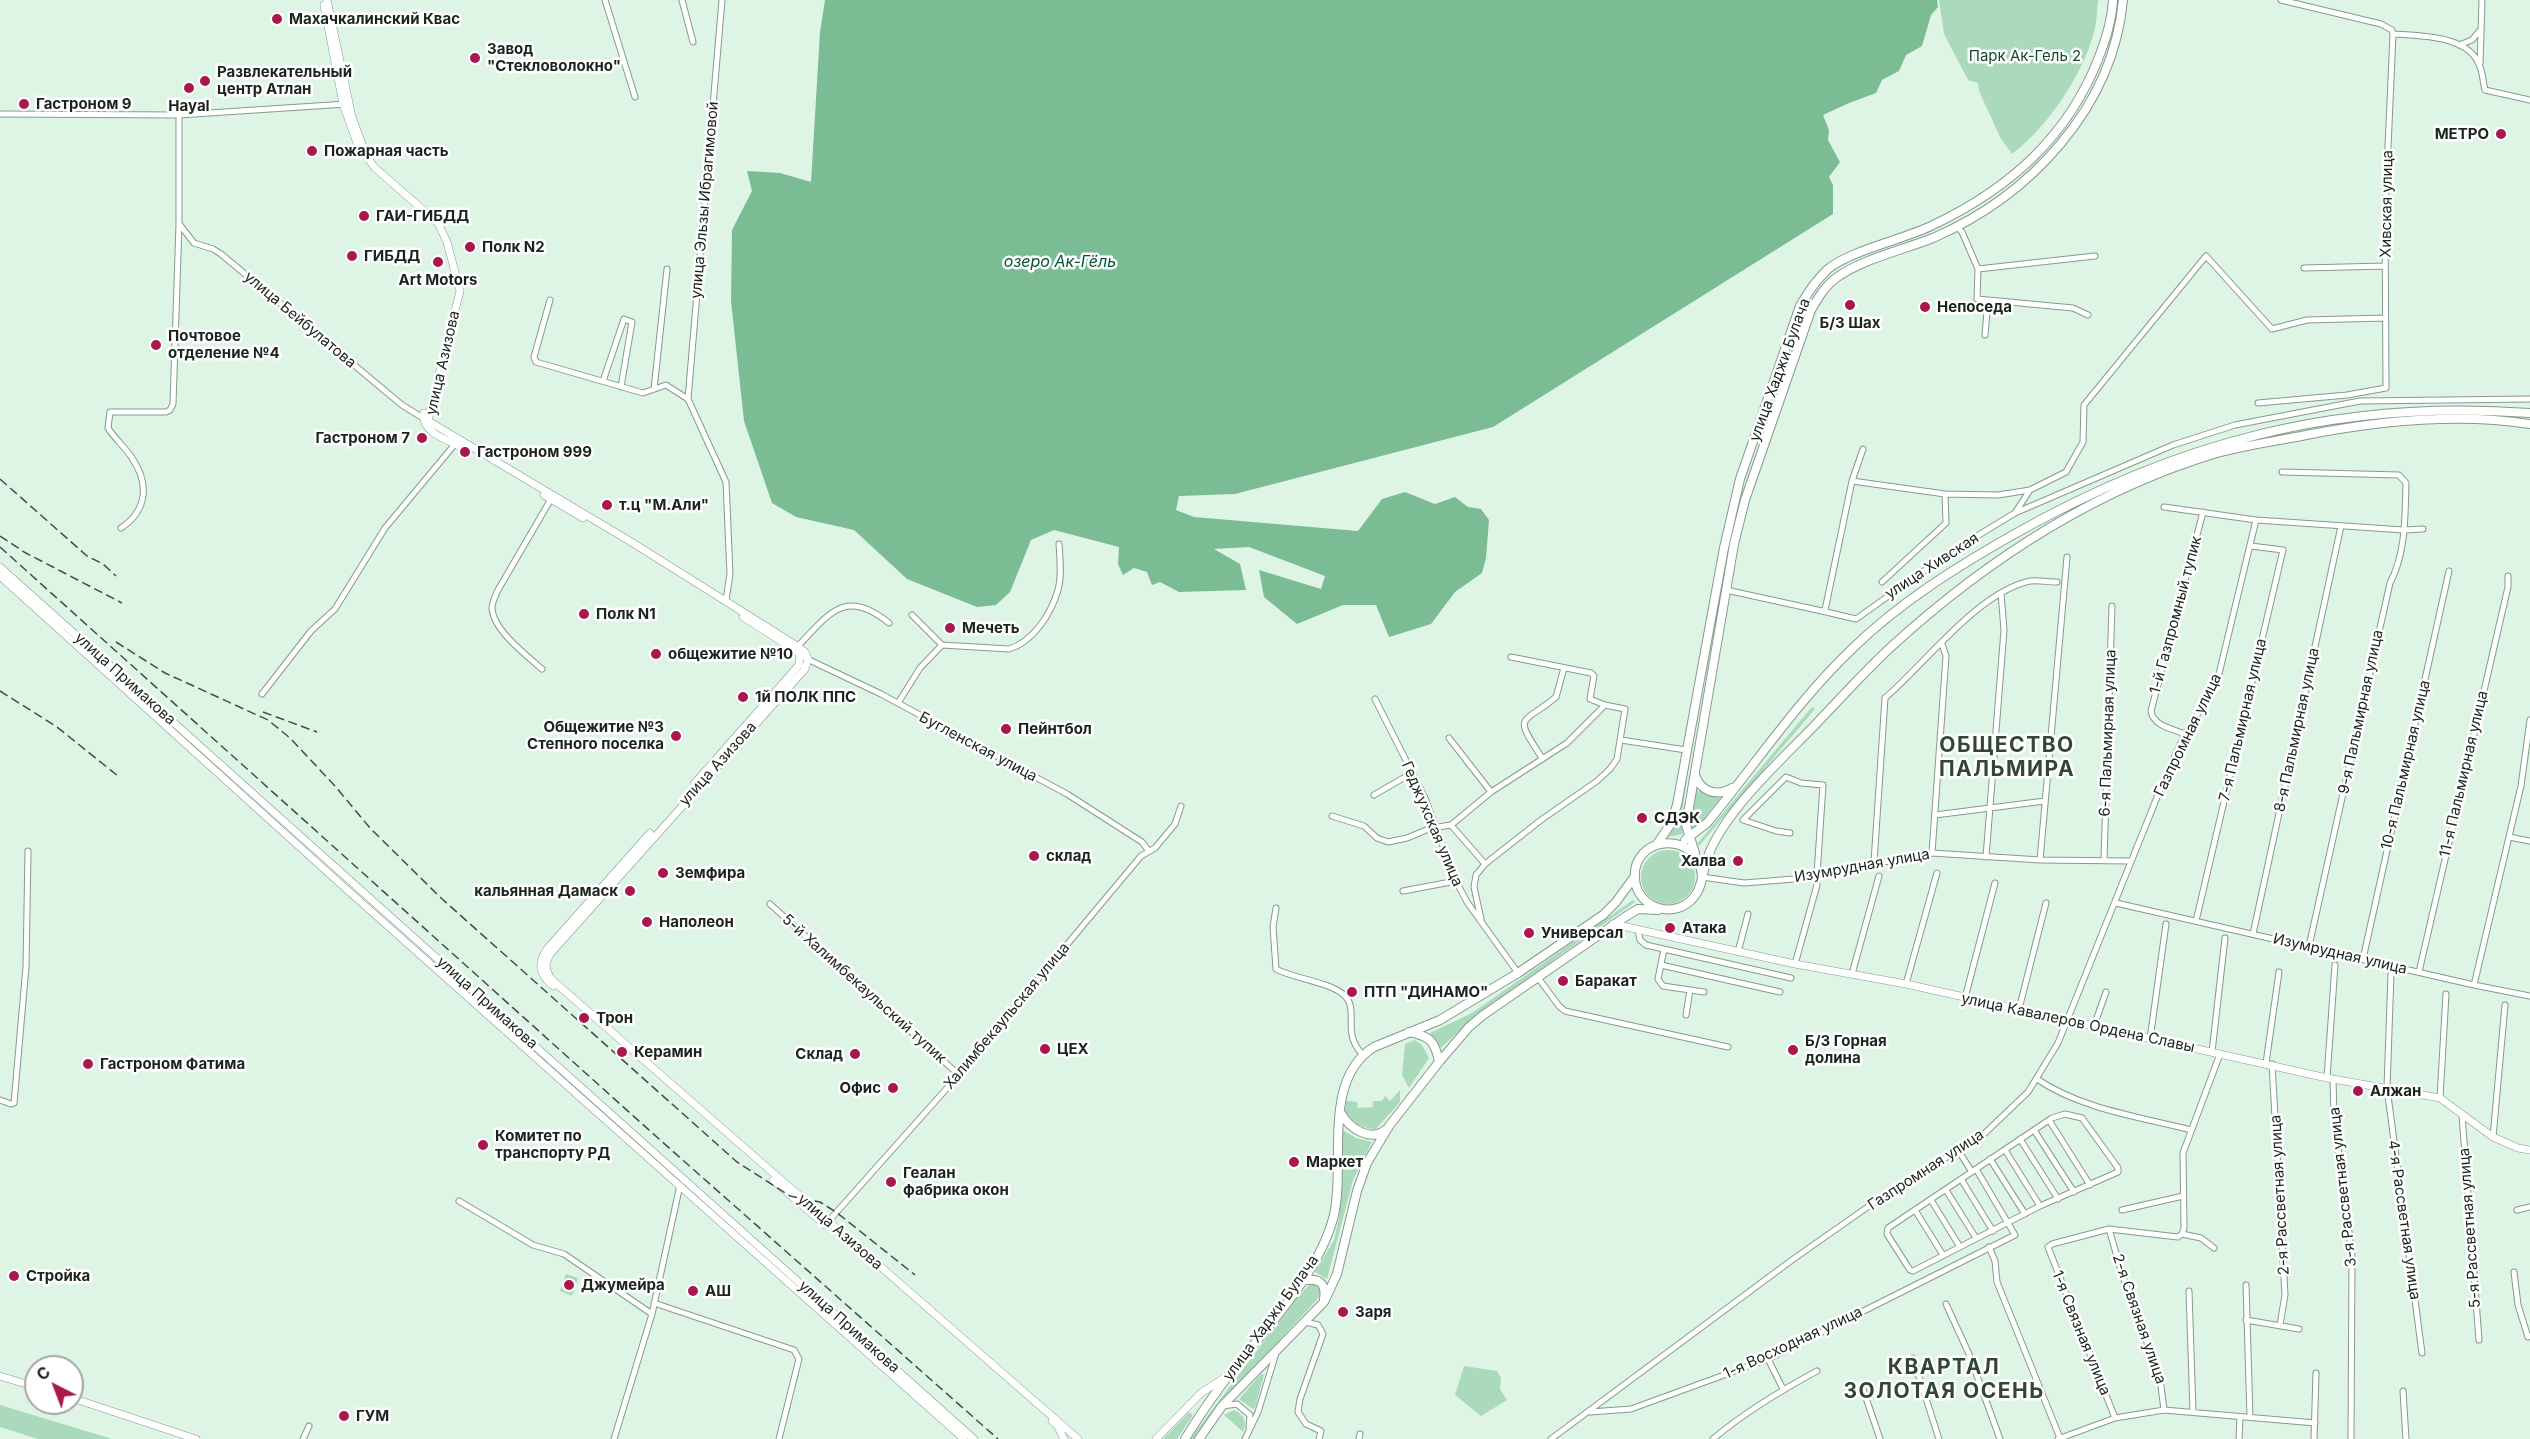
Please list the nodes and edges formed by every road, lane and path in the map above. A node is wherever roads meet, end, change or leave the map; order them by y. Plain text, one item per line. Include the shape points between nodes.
1 (325, 0) edge
2 (605, 0) edge
3 (682, 0) edge
4 (722, 0) edge
5 (2113, 0) edge
6 (2123, 0) edge
7 (2281, 0) edge
8 (2482, 0) edge
9 (2109, 27) junction
10 (2119, 29) junction
11 (2481, 29) junction
12 (2394, 34) junction
13 (693, 42) dead end
14 (2459, 45) junction
15 (2480, 65) junction
16 (634, 97) dead end
17 (2530, 100) edge
18 (346, 104) junction
19 (0, 114) edge
20 (179, 115) junction
21 (179, 224) junction
22 (1956, 226) junction
23 (1866, 251) junction
24 (2095, 256) dead end
25 (1872, 261) junction
26 (2385, 266) junction
27 (2304, 268) dead end
28 (667, 269) dead end
29 (1978, 269) junction
30 (550, 300) dead end
31 (1988, 300) junction
32 (2088, 315) dead end
33 (2385, 318) junction
34 (1985, 335) dead end
35 (603, 381) junction
36 (621, 387) junction
37 (654, 389) junction
38 (688, 399) junction
39 (2530, 399) edge
40 (2258, 403) dead end
41 (2530, 413) edge
42 (423, 418) junction
43 (2530, 424) edge
44 (455, 444) junction
45 (1863, 449) dead end
46 (2282, 472) dead end
47 (1852, 481) junction
48 (2030, 490) junction
49 (1946, 494) junction
50 (551, 499) junction
51 (2164, 507) dead end
52 (2203, 512) junction
53 (2015, 513) junction
54 (2256, 520) junction
55 (2341, 526) junction
56 (122, 528) dead end
57 (2423, 529) dead end
58 (2404, 530) junction
59 (1059, 544) dead end
60 (2251, 546) junction
61 (2067, 557) dead end
62 (0, 567) edge
63 (2449, 571) dead end
64 (0, 576) edge
65 (2508, 576) dead end
66 (1882, 582) dead end
67 (2058, 582) dead end
68 (1716, 589) junction
69 (1726, 590) junction
70 (2001, 593) junction
71 (726, 600) junction
72 (2112, 606) dead end
73 (1824, 610) junction
74 (912, 615) dead end
75 (889, 623) dead end
76 (1942, 644) junction
77 (942, 645) junction
78 (795, 648) junction
79 (1511, 657) dead end
80 (804, 658) junction
81 (1564, 668) junction
82 (542, 669) dead end
83 (262, 694) dead end
84 (1376, 699) dead end
85 (898, 703) junction
86 (1605, 705) junction
87 (2530, 720) edge
88 (2530, 725) edge
89 (2185, 734) junction
90 (1449, 738) dead end
91 (1621, 740) junction
92 (1686, 750) junction
93 (1697, 752) junction
94 (1542, 758) junction
95 (1694, 773) junction
96 (1412, 774) junction
97 (1737, 784) junction
98 (2521, 786) junction
99 (2530, 788) edge
100 (1491, 792) junction
101 (1374, 795) dead end
102 (2045, 801) junction
103 (1181, 806) dead end
104 (1990, 808) junction
105 (1935, 815) junction
106 (1332, 816) dead end
107 (1451, 825) junction
108 (1437, 826) junction
109 (1790, 833) dead end
110 (2509, 837) junction
111 (1689, 839) junction
112 (2530, 841) edge
113 (1657, 844) junction
114 (1678, 844) junction
115 (1148, 850) junction
116 (28, 851) dead end
117 (1932, 853) junction
118 (1986, 857) junction
119 (2040, 860) junction
120 (2104, 860) junction
121 (1698, 861) junction
122 (2131, 861) junction
123 (1874, 862) junction
124 (1485, 864) junction
125 (1937, 873) dead end
126 (1817, 874) junction
127 (1635, 876) junction
128 (1879, 876) dead end
129 (1702, 877) junction
130 (1456, 881) junction
131 (1995, 883) dead end
132 (1817, 885) dead end
133 (1403, 891) dead end
134 (2046, 903) dead end
135 (2116, 903) junction
136 (770, 904) dead end
137 (1276, 908) dead end
138 (1664, 909) junction
139 (1748, 914) dead end
140 (1481, 919) junction
141 (2196, 921) junction
142 (1613, 924) junction
143 (2166, 924) dead end
144 (1638, 930) junction
145 (2253, 934) junction
146 (2224, 938) dead end
147 (2309, 946) junction
148 (1664, 949) junction
149 (1739, 952) junction
150 (2363, 959) junction
151 (1795, 964) junction
152 (1661, 965) junction
153 (2335, 965) dead end
154 (1738, 966) junction
155 (2279, 972) dead end
156 (2419, 972) junction
157 (1518, 973) junction
158 (1852, 974) junction
159 (2391, 974) dead end
160 (1791, 978) dead end
161 (1539, 979) junction
162 (1906, 984) junction
163 (2474, 985) junction
164 (1690, 990) junction
165 (1704, 992) dead end
166 (1780, 992) dead end
167 (2106, 992) dead end
168 (2446, 994) dead end
169 (2530, 996) edge
170 (1965, 998) junction
171 (2505, 1005) dead end
172 (2019, 1009) junction
173 (1686, 1015) dead end
174 (2067, 1021) junction
175 (2094, 1026) junction
176 (1408, 1032) junction
177 (2150, 1039) junction
178 (1728, 1047) dead end
179 (2216, 1053) junction
180 (1363, 1055) junction
181 (1439, 1062) junction
182 (2269, 1064) junction
183 (958, 1074) junction
184 (2330, 1078) junction
185 (2037, 1079) junction
186 (2387, 1088) junction
187 (2440, 1098) junction
188 (0, 1100) edge
189 (1340, 1111) junction
190 (2462, 1115) junction
191 (2049, 1120) junction
192 (1389, 1126) junction
193 (2034, 1130) junction
194 (2191, 1130) junction
195 (2493, 1137) junction
196 (2020, 1140) junction
197 (1958, 1150) junction
198 (2005, 1150) junction
199 (2530, 1150) edge
200 (1990, 1160) junction
201 (1974, 1170) junction
202 (1961, 1179) junction
203 (681, 1182) junction
204 (2090, 1185) junction
205 (1946, 1190) junction
206 (2074, 1192) junction
207 (2182, 1196) junction
208 (2058, 1199) junction
209 (1931, 1200) junction
210 (459, 1201) dead end
211 (2040, 1206) junction
212 (2530, 1207) edge
213 (1915, 1210) junction
214 (2122, 1210) dead end
215 (2517, 1210) dead end
216 (2025, 1214) junction
217 (826, 1223) junction
218 (2009, 1223) junction
219 (2109, 1229) junction
220 (1993, 1231) junction
221 (2182, 1234) junction
222 (1976, 1238) junction
223 (1959, 1247) junction
224 (1989, 1247) junction
225 (2214, 1248) dead end
226 (1943, 1255) junction
227 (2514, 1272) dead end
228 (1302, 1281) junction
229 (2246, 1285) dead end
230 (2189, 1291) dead end
231 (1324, 1302) junction
232 (654, 1303) junction
233 (1946, 1304) dead end
234 (652, 1314) junction
235 (2246, 1320) junction
236 (1304, 1322) junction
237 (2280, 1325) junction
238 (2300, 1329) dead end
239 (2530, 1336) edge
240 (2479, 1340) dead end
241 (1277, 1348) junction
242 (2422, 1353) dead end
243 (1913, 1358) dead end
244 (1768, 1359) junction
245 (1817, 1371) dead end
246 (1231, 1372) junction
247 (2316, 1373) dead end
248 (0, 1376) edge
249 (24, 1383) edge
250 (1862, 1386) dead end
251 (1783, 1389) junction
252 (2403, 1391) dead end
253 (1202, 1393) junction
254 (1212, 1400) junction
255 (84, 1402) edge
256 (1222, 1406) junction
257 (2164, 1410) junction
258 (2193, 1412) junction
259 (1588, 1413) junction
260 (2240, 1416) junction
261 (2250, 1418) junction
262 (2115, 1419) junction
263 (1058, 1423) junction
264 (2314, 1423) junction
265 (309, 1425) dead end
266 (1245, 1438) edge
267 (2059, 1438) edge
268 (196, 1439) edge
269 (303, 1439) edge
270 (614, 1439) edge
271 (779, 1439) edge
272 (964, 1439) edge
273 (974, 1439) edge
274 (1064, 1439) edge
275 (1078, 1439) edge
276 (1156, 1439) edge
277 (1185, 1439) edge
278 (1199, 1439) edge
279 (1319, 1439) edge
280 (1551, 1439) edge
281 (1713, 1439) edge
282 (1880, 1439) edge
283 (1939, 1439) edge
284 (2000, 1439) edge
285 (2239, 1439) edge
286 (2314, 1439) edge
287 (2351, 1439) edge
288 (2406, 1439) edge

1 - 18 main road, улица Азизова
2 - 16 street
3 - 13 street
4 - 38 street, улица Эльзы Ибрагимовой
5 - 9 main road, улица Хаджи Булача
6 - 10 main road, улица Хаджи Булача
7 - 12 street via 2381,24
8 - 11 street
9 - 10 main road
9 - 23 main road, улица Хаджи Булача via 2078,102 2042,151 2004,183 1952,216
10 - 22 main road, улица Хаджи Булача via 2094,95 2068,136 2005,196
11 - 14 street via 2472,40
11 - 15 street
12 - 14 street via 2434,37
12 - 26 street, Хивская улица
14 - 15 street
15 - 17 street via 2485,90
18 - 20 street
18 - 42 main road, улица Азизова via 368,166 436,227 456,290
18 - 71 main road, улица Азизова via 374,166 442,229 460,291 428,418 430,423
19 - 20 street
20 - 21 street
21 - 42 street, улица Бейбулатова via 191,240 213,249 402,405
21 - 56 street via 173,404 166,412 110,412 107,420 108,428 132,457 144,481 138,513
22 - 25 main road, улица Хаджи Булача
22 - 29 street
23 - 25 main road
23 - 68 main road, улица Хаджи Булача via 1829,268 1813,284 1800,306 1740,479
24 - 29 street
25 - 69 main road, улица Хаджи Булача via 1836,278 1810,310 1753,471
26 - 27 street
26 - 33 street, Хивская улица
28 - 37 street
29 - 31 street via 1977,299
30 - 35 street via 535,360
31 - 32 street via 2073,308
31 - 34 street
33 - 40 street, Хивская улица via 2386,388
33 - 48 street via 2307,320 2272,329 2206,256 2084,405 2083,442 2066,472
35 - 36 street
35 - 36 street via 624,319 633,322
36 - 37 street via 643,393
37 - 38 street via 666,385
38 - 71 street via 726,482 730,574
39 - 53 street via 2360,401 2235,425 2173,445
41 - 97 main road via 2432,410 2308,423 2194,452 2081,498 1972,559 1874,628 1834,667
42 - 44 main road, улица Азизова via 429,430
43 - 129 main road via 2361,424 2229,451 2113,493 2064,518 2018,546 1947,599 1889,649 1734,814 1714,842
44 - 50 main road, улица Азизова
44 - 83 street via 385,528 335,609 311,631
45 - 47 street
46 - 58 street, 9-я Пальмирная улица via 2399,475 2406,483
47 - 49 street
47 - 73 street
48 - 49 street via 1998,495
48 - 53 street, улица Хивская
49 - 66 street via 1946,523
50 - 78 main road, улица Азизова
50 - 82 street via 492,604 507,636
51 - 52 street
52 - 54 street
52 - 89 street, 1-й Газпромный тупик via 2151,711 2156,723
53 - 73 street, улица Хивская via 1949,553 1856,619
54 - 55 street
54 - 60 street, Газпромная улица
55 - 58 street
55 - 145 street, 8-я Пальмирная улица
57 - 58 street
58 - 147 street, 9-я Пальмирная улица
59 - 77 street via 1059,589 1039,628 1029,638 1009,649
60 - 89 street, Газпромная улица via 2218,678
60 - 141 street, 7-я Пальмирная улица via 2283,550
61 - 102 street
62 - 203 main road, улица Примакова
63 - 150 street, 10-я Пальмирная улица
64 - 203 main road, улица Примакова via 344,887
65 - 156 street, 11-я Пальмирная улица
67 - 70 street via 2032,581
68 - 69 main road
68 - 92 main road, улица Хаджи Булача
69 - 73 street, улица Хивская
69 - 93 main road, улица Хаджи Булача
70 - 76 street via 1969,616
70 - 104 street via 2004,630
71 - 78 main road, улица Азизова
72 - 120 street, 6-я Пальмирная улица
74 - 77 street
75 - 78 street via 859,605 844,607 832,611
76 - 105 street via 1946,656
76 - 123 street via 1885,698
77 - 85 street via 920,668
78 - 80 main road, улица Азизова
79 - 81 street
80 - 85 street, Бугленская улица
80 - 217 main road, улица Азизова via 542,956 540,971
81 - 86 street via 1592,673 1590,699
81 - 94 street via 1556,697 1527,716 1524,724 1524,731
84 - 96 street, Геджухская улица
85 - 115 street, Бугленская улица via 1067,794 1142,842
86 - 91 street via 1623,707 1626,711
86 - 94 street via 1567,743
87 - 88 street
88 - 98 street
89 - 122 street, Газпромная улица
90 - 100 street
91 - 92 street
91 - 124 street via 1617,759 1597,781
92 - 93 main road
92 - 113 main road, улица Хаджи Булача via 1674,814
93 - 95 main road, улица Хаджи Булача
94 - 100 street
95 - 97 main road via 1700,785 1713,792 1724,792
95 - 111 main road, улица Хаджи Булача via 1686,825
96 - 101 street
96 - 108 street, Геджухская улица
97 - 111 main road via 1707,823
98 - 99 street
98 - 110 street
100 - 107 street
102 - 104 street
102 - 119 street
103 - 115 street, Халимбекаульская улица via 1175,824 1155,848
104 - 105 street
104 - 118 street
105 - 117 street
106 - 108 street via 1364,826 1382,841 1407,838
107 - 108 street
107 - 124 street
108 - 130 street, Геджухская улица
109 - 126 street via 1743,820 1786,777 1823,785
110 - 112 street
110 - 163 street
111 - 114 main road
111 - 121 main road
113 - 114 main road
113 - 127 main road via 1642,855
114 - 121 main road via 1691,851
115 - 183 street, Халимбекаульская улица
116 - 188 street via 26,967 14,1103
117 - 118 street, Изумрудная улица
117 - 123 street, Изумрудная улица
118 - 119 street, Изумрудная улица
119 - 120 street, Изумрудная улица
120 - 122 street, Изумрудная улица
121 - 129 main road
122 - 135 street, Газпромная улица
123 - 126 street, Изумрудная улица
124 - 140 street via 1476,875 1474,887
125 - 162 street
126 - 129 street, Изумрудная улица via 1744,883
127 - 138 main road via 1643,898
127 - 157 main road via 1603,915
128 - 158 street
129 - 138 main road via 1691,901 1678,908
130 - 133 street
130 - 140 street, Геджухская улица
131 - 170 street
132 - 151 street
134 - 172 street
135 - 141 street, Изумрудная улица
135 - 174 street, Газпромная улица
136 - 183 street, 5-й Халимбекаульский тупик
137 - 180 street via 1272,927 1276,969 1345,996 1351,1009 1352,1041
138 - 142 main road, улица Хаджи Булача via 1638,909
139 - 149 street
140 - 157 street, Геджухская улица
141 - 145 street, Изумрудная улица
142 - 144 main road, улица Кавалеров Ордена Славы
142 - 161 main road, улица Хаджи Булача
143 - 177 street
144 - 148 street via 1642,944
144 - 149 main road, улица Кавалеров Ордена Славы
145 - 147 street, Изумрудная улица
146 - 179 street
147 - 150 street, Изумрудная улица
148 - 152 street
148 - 154 street
149 - 151 main road, улица Кавалеров Ордена Славы
149 - 154 street
150 - 156 street, Изумрудная улица
151 - 158 main road, улица Кавалеров Ордена Славы
152 - 164 street via 1659,983
152 - 166 street
153 - 184 street, 3-я Рассветная улица
154 - 160 street
155 - 182 street, 2-я Рассветная улица
156 - 163 street, Изумрудная улица
157 - 176 main road via 1456,1012
158 - 162 main road, улица Кавалеров Ордена Славы
159 - 186 street, 4-я Рассветная улица
161 - 178 street via 1565,1011
161 - 181 main road, улица Хаджи Булача via 1469,1027
162 - 170 main road, улица Кавалеров Ордена Славы
163 - 169 street, Изумрудная улица
164 - 165 street
164 - 173 street
167 - 175 street
168 - 187 street
170 - 172 main road, улица Кавалеров Ордена Славы
171 - 195 street
172 - 174 main road, улица Кавалеров Ордена Славы
174 - 175 main road, улица Кавалеров Ордена Славы
174 - 185 street, Газпромная улица
175 - 177 main road, улица Кавалеров Ордена Славы
176 - 180 main road
176 - 181 main road via 1428,1038 1436,1047
177 - 179 main road, улица Кавалеров Ордена Славы
179 - 182 main road, улица Кавалеров Ордена Славы
179 - 194 street
180 - 189 main road, улица Хаджи Булача via 1344,1088
181 - 192 main road, улица Хаджи Булача
182 - 184 main road, улица Кавалеров Ордена Славы
182 - 237 street, 2-я Рассветная улица via 2285,1295
183 - 217 street, Халимбекаульская улица
184 - 186 main road, улица Кавалеров Ордена Славы
184 - 287 street, 3-я Рассветная улица via 2352,1255
185 - 194 street via 2077,1099
185 - 197 street, Газпромная улица via 2011,1110
186 - 187 main road, улица Кавалеров Ордена Славы
186 - 242 street, 4-я Рассветная улица
187 - 190 main road, улица Кавалеров Ордена Славы
189 - 192 main road via 1351,1127 1366,1133 1378,1134
189 - 228 main road, улица Хаджи Булача via 1334,1213 1325,1242
190 - 195 main road, улица Кавалеров Ордена Славы
190 - 240 street, 5-я Рассветная улица
191 - 193 street
191 - 204 street
191 - 204 street via 2065,1114 2082,1118 2118,1168 2115,1174
192 - 231 main road, улица Хаджи Булача via 1367,1163 1337,1274
193 - 196 street
193 - 206 street
194 - 207 street via 2182,1161
195 - 199 main road, улица Кавалеров Ордена Славы
196 - 198 street
196 - 208 street
197 - 201 street
197 - 259 street, Газпромная улица via 1792,1260
198 - 200 street
198 - 211 street
200 - 201 street
200 - 216 street
201 - 202 street
201 - 218 street
202 - 205 street
202 - 220 street
203 - 232 street
203 - 272 main road, улица Примакова
203 - 273 main road, улица Примакова
204 - 206 street
205 - 209 street
205 - 222 street
206 - 208 street
207 - 214 street
207 - 221 street
208 - 211 street
209 - 213 street
209 - 223 street
210 - 234 street via 533,1245 564,1254
211 - 216 street
212 - 215 street
213 - 226 street
213 - 226 street via 1886,1231 1908,1268 1914,1271
216 - 218 street
217 - 263 main road, улица Азизова
218 - 220 street
218 - 224 street, 1-я Восходная улица via 2015,1235
219 - 221 street via 2178,1237
219 - 257 street, 2-я Связная улица via 2160,1378
219 - 262 street, 1-я Связная улица via 2048,1248
220 - 222 street
221 - 225 street via 2201,1238
222 - 223 street
223 - 226 street
224 - 244 street, 1-я Восходная улица
224 - 267 street via 1997,1282
227 - 239 street via 2518,1305
228 - 231 main road via 1319,1280 1325,1292
228 - 246 main road, улица Хаджи Булача
229 - 235 street
230 - 258 street
231 - 236 main road, улица Хаджи Булача
232 - 234 street
232 - 271 street via 798,1354
233 - 284 street
234 - 270 street
235 - 237 street
235 - 261 street
236 - 241 main road, улица Хаджи Булача
236 - 279 street via 1315,1323 1323,1330 1298,1412 1306,1424 1321,1431
237 - 238 street
241 - 256 main road, улица Хаджи Булача
241 - 266 street via 1258,1413
243 - 283 street
244 - 251 street
244 - 259 street, 1-я Восходная улица via 1631,1409
245 - 251 street
246 - 253 main road
246 - 254 main road, улица Хаджи Булача
247 - 264 street
248 - 249 main road
250 - 282 street
251 - 281 street
252 - 288 street
253 - 254 main road
253 - 276 main road
254 - 277 main road, улица Хаджи Булача
255 - 268 main road
256 - 266 street via 1237,1404 1250,1415
256 - 278 main road, улица Хаджи Булача
257 - 258 street
257 - 262 street
258 - 260 street
259 - 280 street, Газпромная улица
260 - 261 street
260 - 285 street
261 - 264 street
262 - 267 street
263 - 274 main road, улица Азизова
263 - 275 main road, улица Азизова
264 - 286 street
265 - 269 street

